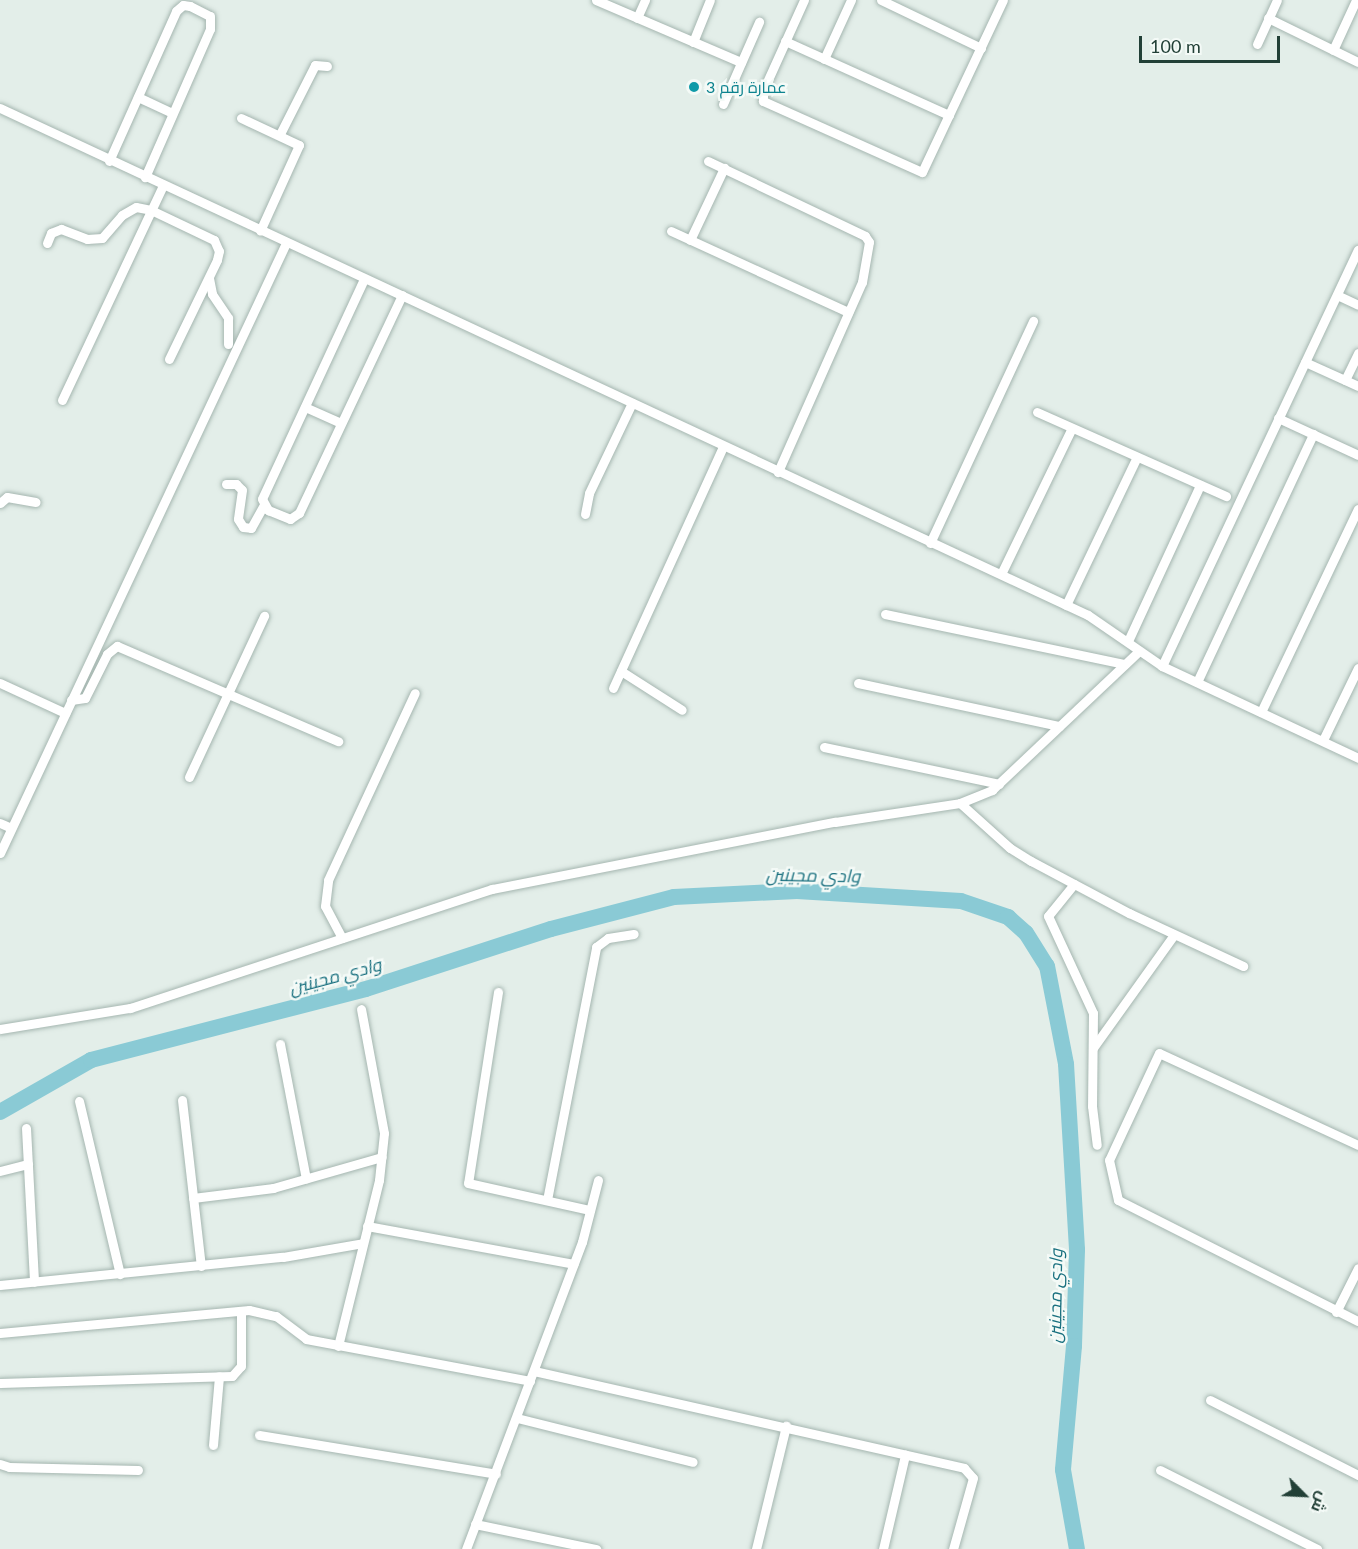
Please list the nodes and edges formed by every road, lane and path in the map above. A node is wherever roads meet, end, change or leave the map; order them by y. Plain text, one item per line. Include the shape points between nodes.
1 (596, 0) edge
2 (645, 0) edge
3 (710, 0) edge
4 (804, 0) edge
5 (851, 0) edge
6 (881, 0) edge
7 (1004, 0) edge
8 (1277, 0) edge
9 (1356, 0) edge
10 (637, 18) junction
11 (1269, 18) junction
12 (759, 22) dead end
13 (785, 41) junction
14 (693, 42) junction
15 (1257, 44) dead end
16 (981, 48) junction
17 (1334, 50) junction
18 (824, 59) junction
19 (741, 62) junction
20 (1358, 62) edge
21 (327, 66) dead end
22 (138, 97) junction
23 (723, 104) dead end
24 (0, 108) edge
25 (173, 113) junction
26 (949, 116) junction
27 (241, 118) dead end
28 (280, 134) junction
29 (110, 161) junction
30 (708, 161) dead end
31 (724, 168) junction
32 (145, 177) junction
33 (163, 186) junction
34 (151, 210) junction
35 (260, 231) junction
36 (671, 231) dead end
37 (690, 240) junction
38 (46, 243) dead end
39 (286, 243) junction
40 (1358, 250) edge
41 (209, 278) junction
42 (364, 279) junction
43 (402, 295) junction
44 (1337, 295) junction
45 (1358, 304) edge
46 (848, 312) junction
47 (1033, 321) dead end
48 (228, 344) dead end
49 (1358, 353) edge
50 (169, 359) dead end
51 (1305, 362) junction
52 (1345, 380) junction
53 (1358, 386) edge
54 (62, 400) dead end
55 (632, 403) junction
56 (305, 407) junction
57 (1038, 412) dead end
58 (1278, 418) junction
59 (341, 423) junction
60 (1072, 428) junction
61 (1313, 434) junction
62 (723, 447) junction
63 (1358, 455) edge
64 (1137, 457) junction
65 (778, 472) junction
66 (226, 484) dead end
67 (1200, 485) junction
68 (1226, 496) dead end
69 (36, 502) dead end
70 (0, 503) edge
71 (262, 506) junction
72 (1358, 509) edge
73 (585, 514) dead end
74 (930, 543) junction
75 (1001, 574) junction
76 (1066, 605) junction
77 (885, 614) dead end
78 (264, 616) dead end
79 (1128, 641) junction
80 (1139, 651) junction
81 (1125, 664) junction
82 (1162, 666) junction
83 (1358, 668) edge
84 (621, 671) junction
85 (1197, 682) junction
86 (0, 683) edge
87 (858, 683) dead end
88 (613, 688) dead end
89 (227, 693) junction
90 (415, 693) dead end
91 (71, 700) junction
92 (682, 710) dead end
93 (1261, 711) junction
94 (65, 713) junction
95 (1059, 726) junction
96 (1323, 740) junction
97 (338, 741) dead end
98 (824, 747) dead end
99 (1358, 758) edge
100 (189, 777) dead end
101 (999, 784) junction
102 (960, 803) junction
103 (0, 823) edge
104 (11, 828) junction
105 (0, 853) edge
106 (1074, 884) junction
107 (634, 934) dead end
108 (1174, 935) junction
109 (342, 938) junction
110 (1242, 966) dead end
111 (498, 992) dead end
112 (361, 1009) dead end
113 (0, 1029) edge
114 (280, 1044) dead end
115 (1092, 1050) junction
116 (182, 1100) dead end
117 (79, 1101) dead end
118 (26, 1128) dead end
119 (1097, 1144) dead end
120 (1358, 1145) edge
121 (382, 1157) junction
122 (28, 1164) junction
123 (0, 1171) edge
124 (306, 1179) junction
125 (598, 1180) dead end
126 (193, 1198) junction
127 (548, 1200) junction
128 (590, 1210) junction
129 (367, 1226) junction
130 (363, 1243) junction
131 (574, 1264) junction
132 (201, 1266) junction
133 (1358, 1268) edge
134 (120, 1274) junction
135 (34, 1282) junction
136 (0, 1285) edge
137 (241, 1311) junction
138 (1337, 1311) junction
139 (1358, 1321) edge
140 (0, 1334) edge
141 (338, 1346) junction
142 (219, 1376) junction
143 (532, 1376) junction
144 (0, 1383) edge
145 (1210, 1400) dead end
146 (517, 1418) junction
147 (786, 1426) junction
148 (259, 1435) dead end
149 (213, 1445) dead end
150 (905, 1455) junction
151 (693, 1462) dead end
152 (0, 1464) edge
153 (138, 1470) dead end
154 (1160, 1470) dead end
155 (496, 1474) junction
156 (1358, 1475) edge
157 (475, 1524) junction
158 (466, 1549) edge
159 (596, 1549) edge
160 (756, 1549) edge
161 (883, 1549) edge
162 (953, 1549) edge
163 (1317, 1549) edge

1 - 10 street
2 - 10 street
3 - 14 street
4 - 13 street
5 - 18 street
6 - 16 street
7 - 16 street
8 - 11 street
9 - 17 street
10 - 14 street
11 - 15 street
11 - 17 street
12 - 19 street
13 - 18 street
13 - 26 street via 763,91 768,106 922,172
14 - 19 street
16 - 26 street
17 - 20 street
18 - 26 street
19 - 23 street
21 - 28 street via 315,65
22 - 25 street
22 - 25 street via 176,11 183,5 190,6 210,16 212,21
22 - 29 street
24 - 29 street
25 - 32 street
27 - 28 street
28 - 35 street via 299,145
29 - 32 street
30 - 31 street
31 - 37 street
31 - 46 street via 867,238 867,267
32 - 33 street
33 - 34 street
33 - 35 street
34 - 38 street via 128,210 102,238 87,239 61,229 51,232
34 - 41 street via 214,240 219,251
34 - 54 street
35 - 39 street
36 - 37 street
37 - 46 street
39 - 42 street
39 - 91 street
40 - 44 street
41 - 48 street via 212,294 228,318
41 - 50 street
42 - 43 street
42 - 56 street
43 - 55 street
43 - 59 street
44 - 45 street
44 - 51 street
46 - 65 street
47 - 74 street
49 - 52 street
51 - 52 street
51 - 58 street
52 - 53 street
55 - 62 street
55 - 73 street via 589,493
56 - 59 street
56 - 71 street
57 - 60 street
58 - 61 street
58 - 82 street
59 - 71 street via 297,516 290,519
60 - 64 street
60 - 75 street
61 - 63 street
61 - 85 street
62 - 65 street
62 - 84 street
64 - 67 street
64 - 76 street
65 - 74 street
66 - 71 street via 236,484 242,490 238,519 243,527 251,528
67 - 68 street
67 - 79 street
69 - 70 street via 7,497
72 - 93 street
74 - 75 street
75 - 76 street
76 - 79 street via 1103,622
77 - 81 street
78 - 89 street
79 - 80 street
80 - 81 street
80 - 82 street
81 - 95 street
82 - 85 street
83 - 96 street
84 - 88 street
84 - 92 street
85 - 93 street
86 - 94 street
87 - 95 street
89 - 91 street via 117,646 107,654 85,698
89 - 97 street
89 - 100 street
90 - 109 street via 328,880 325,906
91 - 94 street
93 - 96 street
94 - 104 street
95 - 101 street
96 - 99 street
98 - 101 street
101 - 102 street
102 - 106 street via 1010,848
102 - 109 street via 835,822 492,889
103 - 104 street
104 - 105 street
106 - 108 street
106 - 115 street via 1048,920 1069,956 1093,1013
107 - 127 street via 608,938 596,948
108 - 110 street
108 - 115 street
109 - 113 street via 130,1008
111 - 127 street via 468,1183
112 - 121 street via 384,1133
114 - 124 street
115 - 119 street
116 - 126 street
117 - 134 street
118 - 122 street
120 - 138 street via 1160,1053 1109,1160 1119,1200
121 - 124 street
121 - 129 street
122 - 123 street
122 - 135 street
124 - 126 street via 273,1188
125 - 128 street
126 - 132 street
127 - 128 street
128 - 131 street
129 - 130 street
129 - 131 street
130 - 132 street
130 - 141 street
131 - 143 street
132 - 134 street
133 - 138 street
134 - 135 street
135 - 136 street
137 - 140 street
137 - 141 street via 266,1312 296,1335
137 - 142 street via 241,1366 232,1376
138 - 139 street
141 - 143 street
142 - 144 street
142 - 149 street
143 - 146 street
143 - 147 street
145 - 156 street
146 - 151 street
146 - 155 street
147 - 150 street
147 - 160 street
148 - 155 street
150 - 161 street
150 - 162 street via 970,1472 970,1497
152 - 153 street
154 - 163 street
155 - 157 street
157 - 158 street
157 - 159 street

